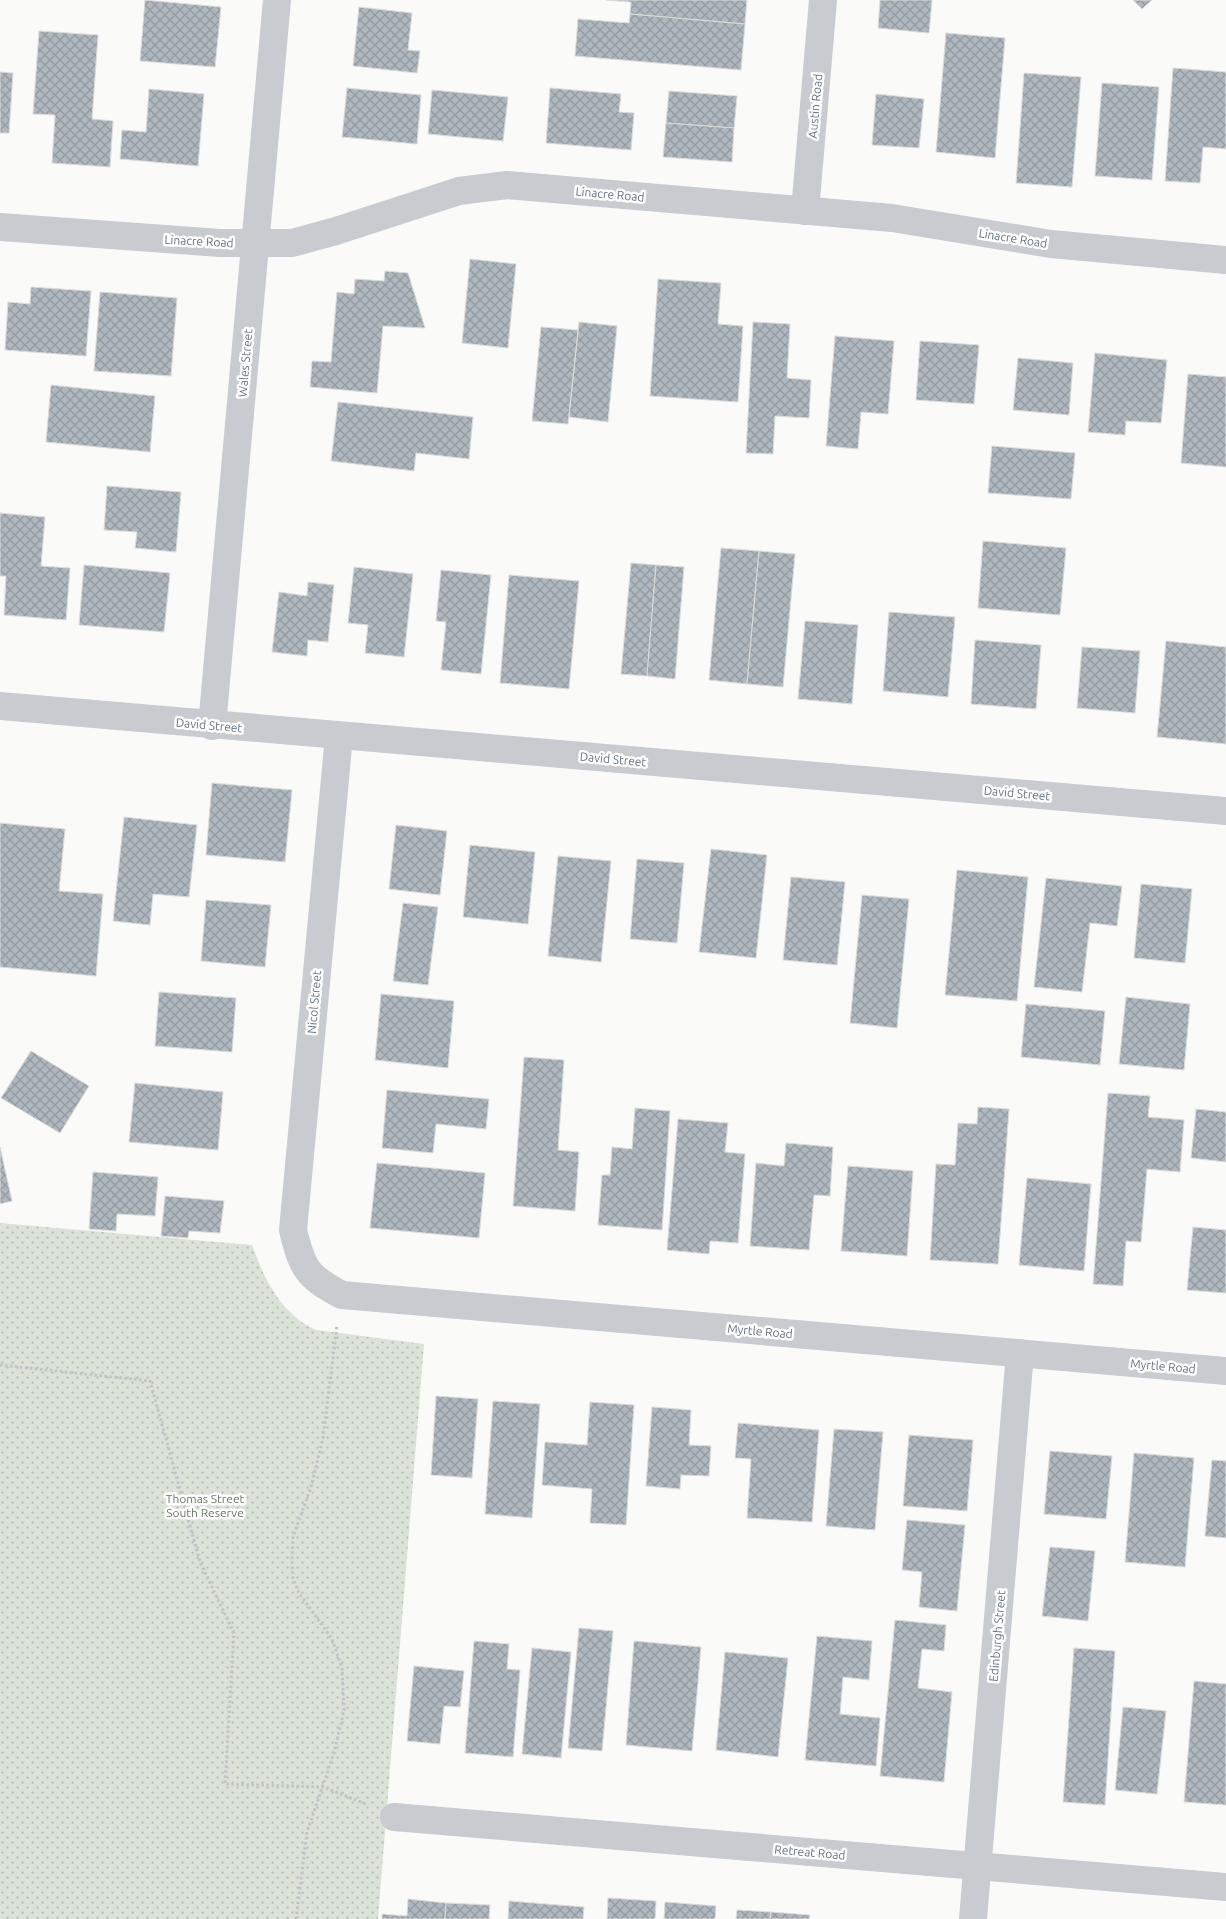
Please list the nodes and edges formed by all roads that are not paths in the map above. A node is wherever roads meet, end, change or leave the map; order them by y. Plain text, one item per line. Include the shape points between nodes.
1 (277, 0) edge
2 (823, 0) edge
3 (805, 212) junction
4 (0, 227) edge
5 (256, 244) junction
6 (1226, 260) edge
7 (0, 706) edge
8 (212, 726) junction
9 (339, 736) junction
10 (1226, 811) edge
11 (304, 1266) joint
12 (1020, 1354) junction
13 (1226, 1371) edge
14 (394, 1816) road end
15 (978, 1866) junction
16 (1226, 1887) edge
17 (974, 1919) edge

1 - 5 street, Wales Street
2 - 3 street, Austin Road
3 - 5 street, Linacre Road via 508,185 459,191 292,243
3 - 6 street, Linacre Road via 892,218 1051,244
4 - 5 street, Linacre Road
5 - 8 street, Wales Street
7 - 8 street, David Street
8 - 9 street, David Street
9 - 10 street, David Street
9 - 11 street, Nicol Street via 293,1230
11 - 12 street, Myrtle Road via 318,1282 342,1295
12 - 13 street, Myrtle Road
12 - 15 street, Edinburgh Street
14 - 15 street, Retreat Road
15 - 16 street, Retreat Road
15 - 17 street, Edinburgh Street

